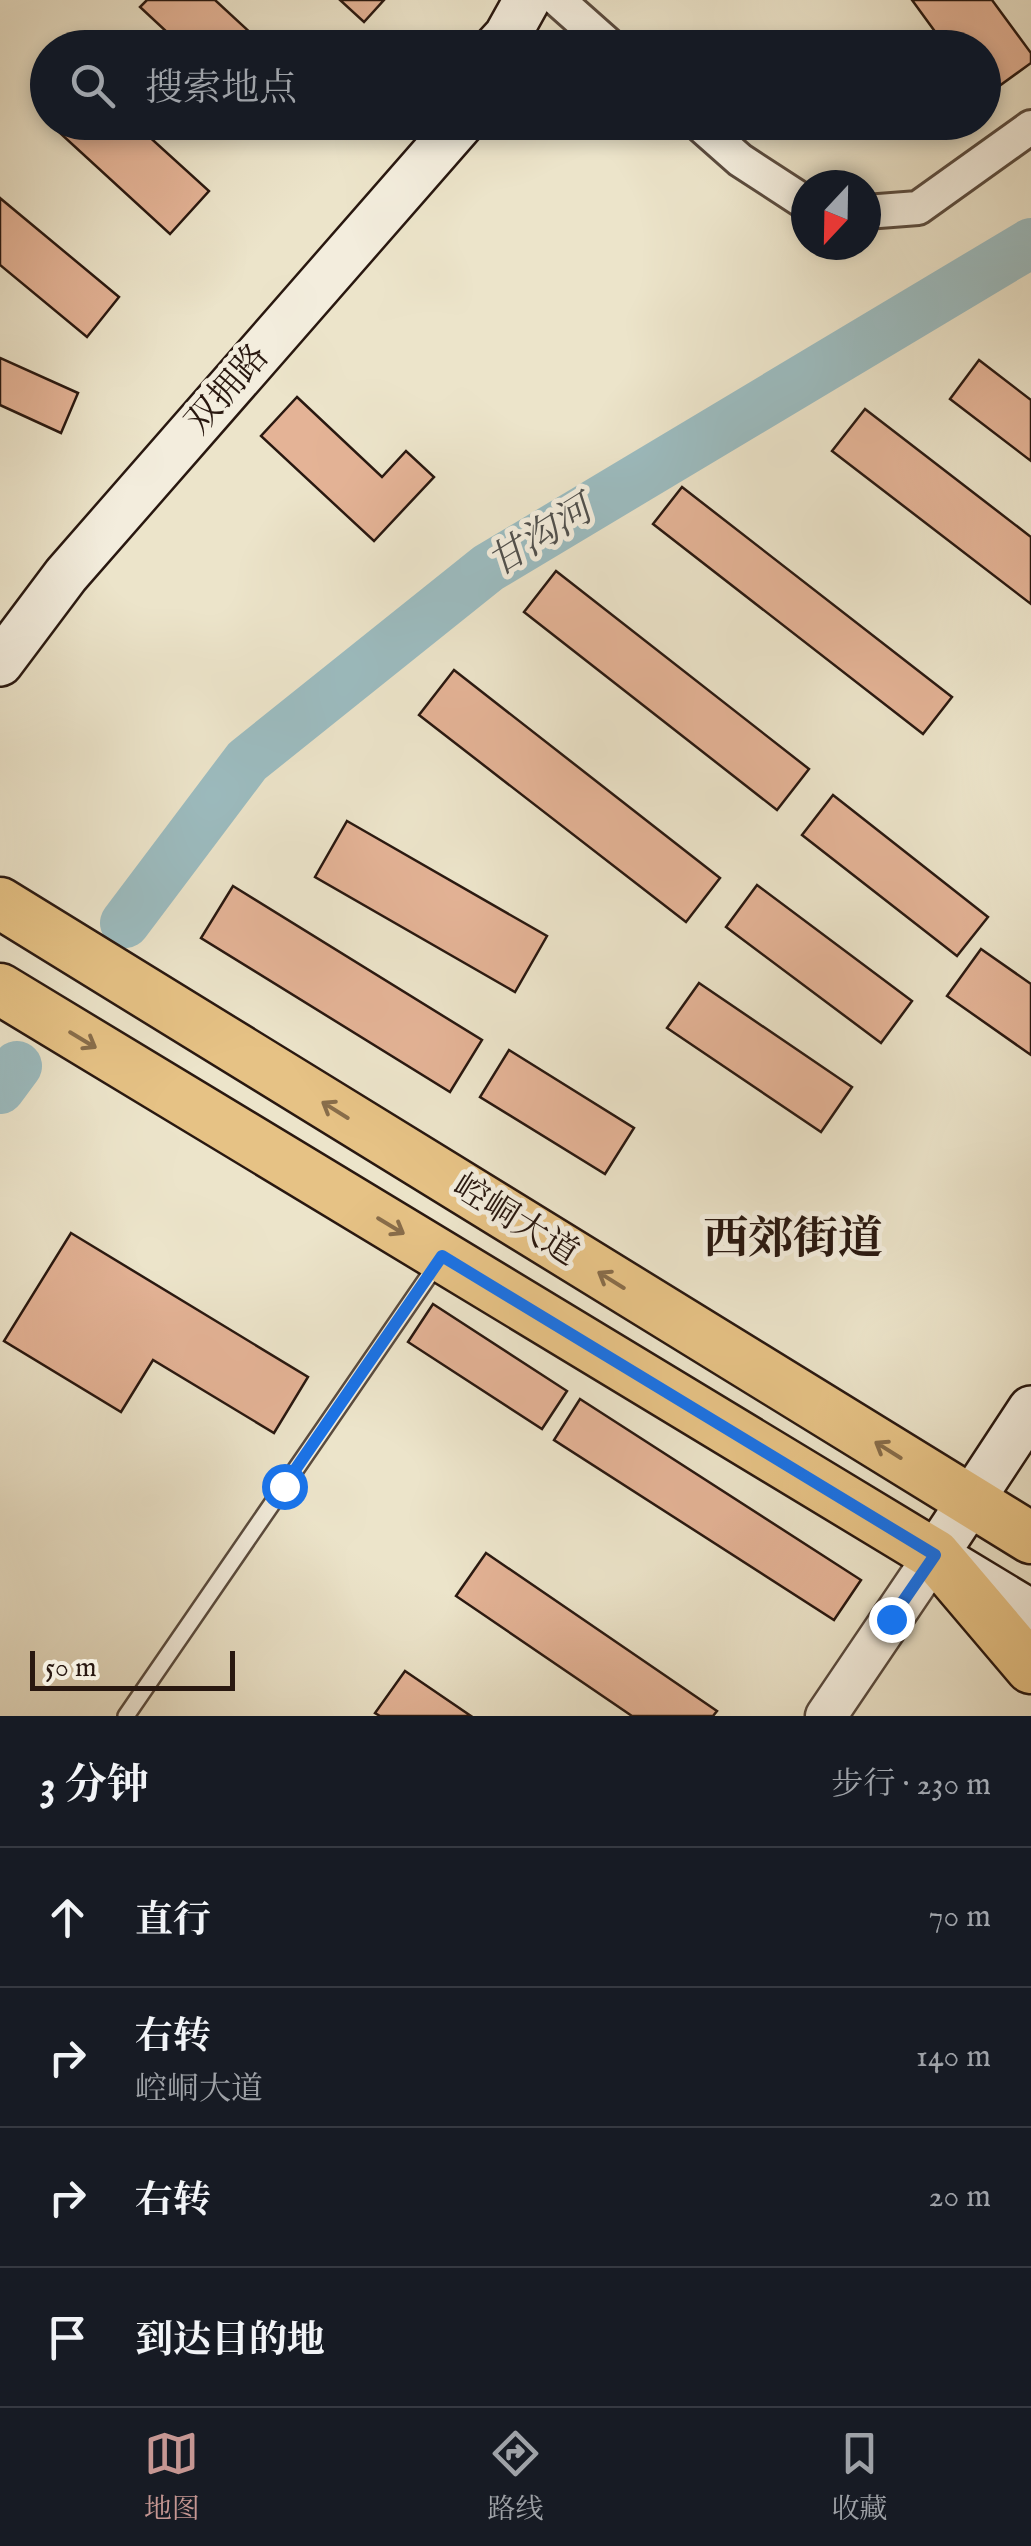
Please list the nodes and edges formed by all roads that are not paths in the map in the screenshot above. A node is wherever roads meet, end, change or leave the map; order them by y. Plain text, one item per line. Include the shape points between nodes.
1 (526, 0) edge
2 (556, 0) edge
3 (509, 30) edge
4 (538, 30) edge
5 (591, 30) edge
6 (1031, 127) edge
7 (415, 140) edge
8 (446, 140) edge
9 (717, 140) edge
10 (791, 193) edge
11 (881, 211) edge
12 (0, 612) edge
13 (0, 663) edge
14 (7, 901) edge
15 (0, 989) edge
16 (442, 1256) junction
17 (1031, 1409) edge
18 (971, 1501) junction
19 (1031, 1538) edge
20 (935, 1555) junction
21 (1031, 1613) edge
22 (1031, 1668) edge
23 (126, 1716) edge
24 (826, 1716) edge

1 - 3 main road
2 - 4 main road
2 - 5 street
6 - 11 street via 918,208
7 - 12 main road, 双拥路
8 - 13 main road, 双拥路 via 66,575
9 - 10 street
18 -> 14 main road, 崆峒大道
15 -> 16 main road, 崆峒大道
16 - 20 main road, 崆峒大道
16 - 23 lane
17 - 18 main road
18 - 19 main road, 崆峒大道
18 - 20 main road
20 - 21 main road, 崆峒大道
20 - 22 main road
20 - 24 street

